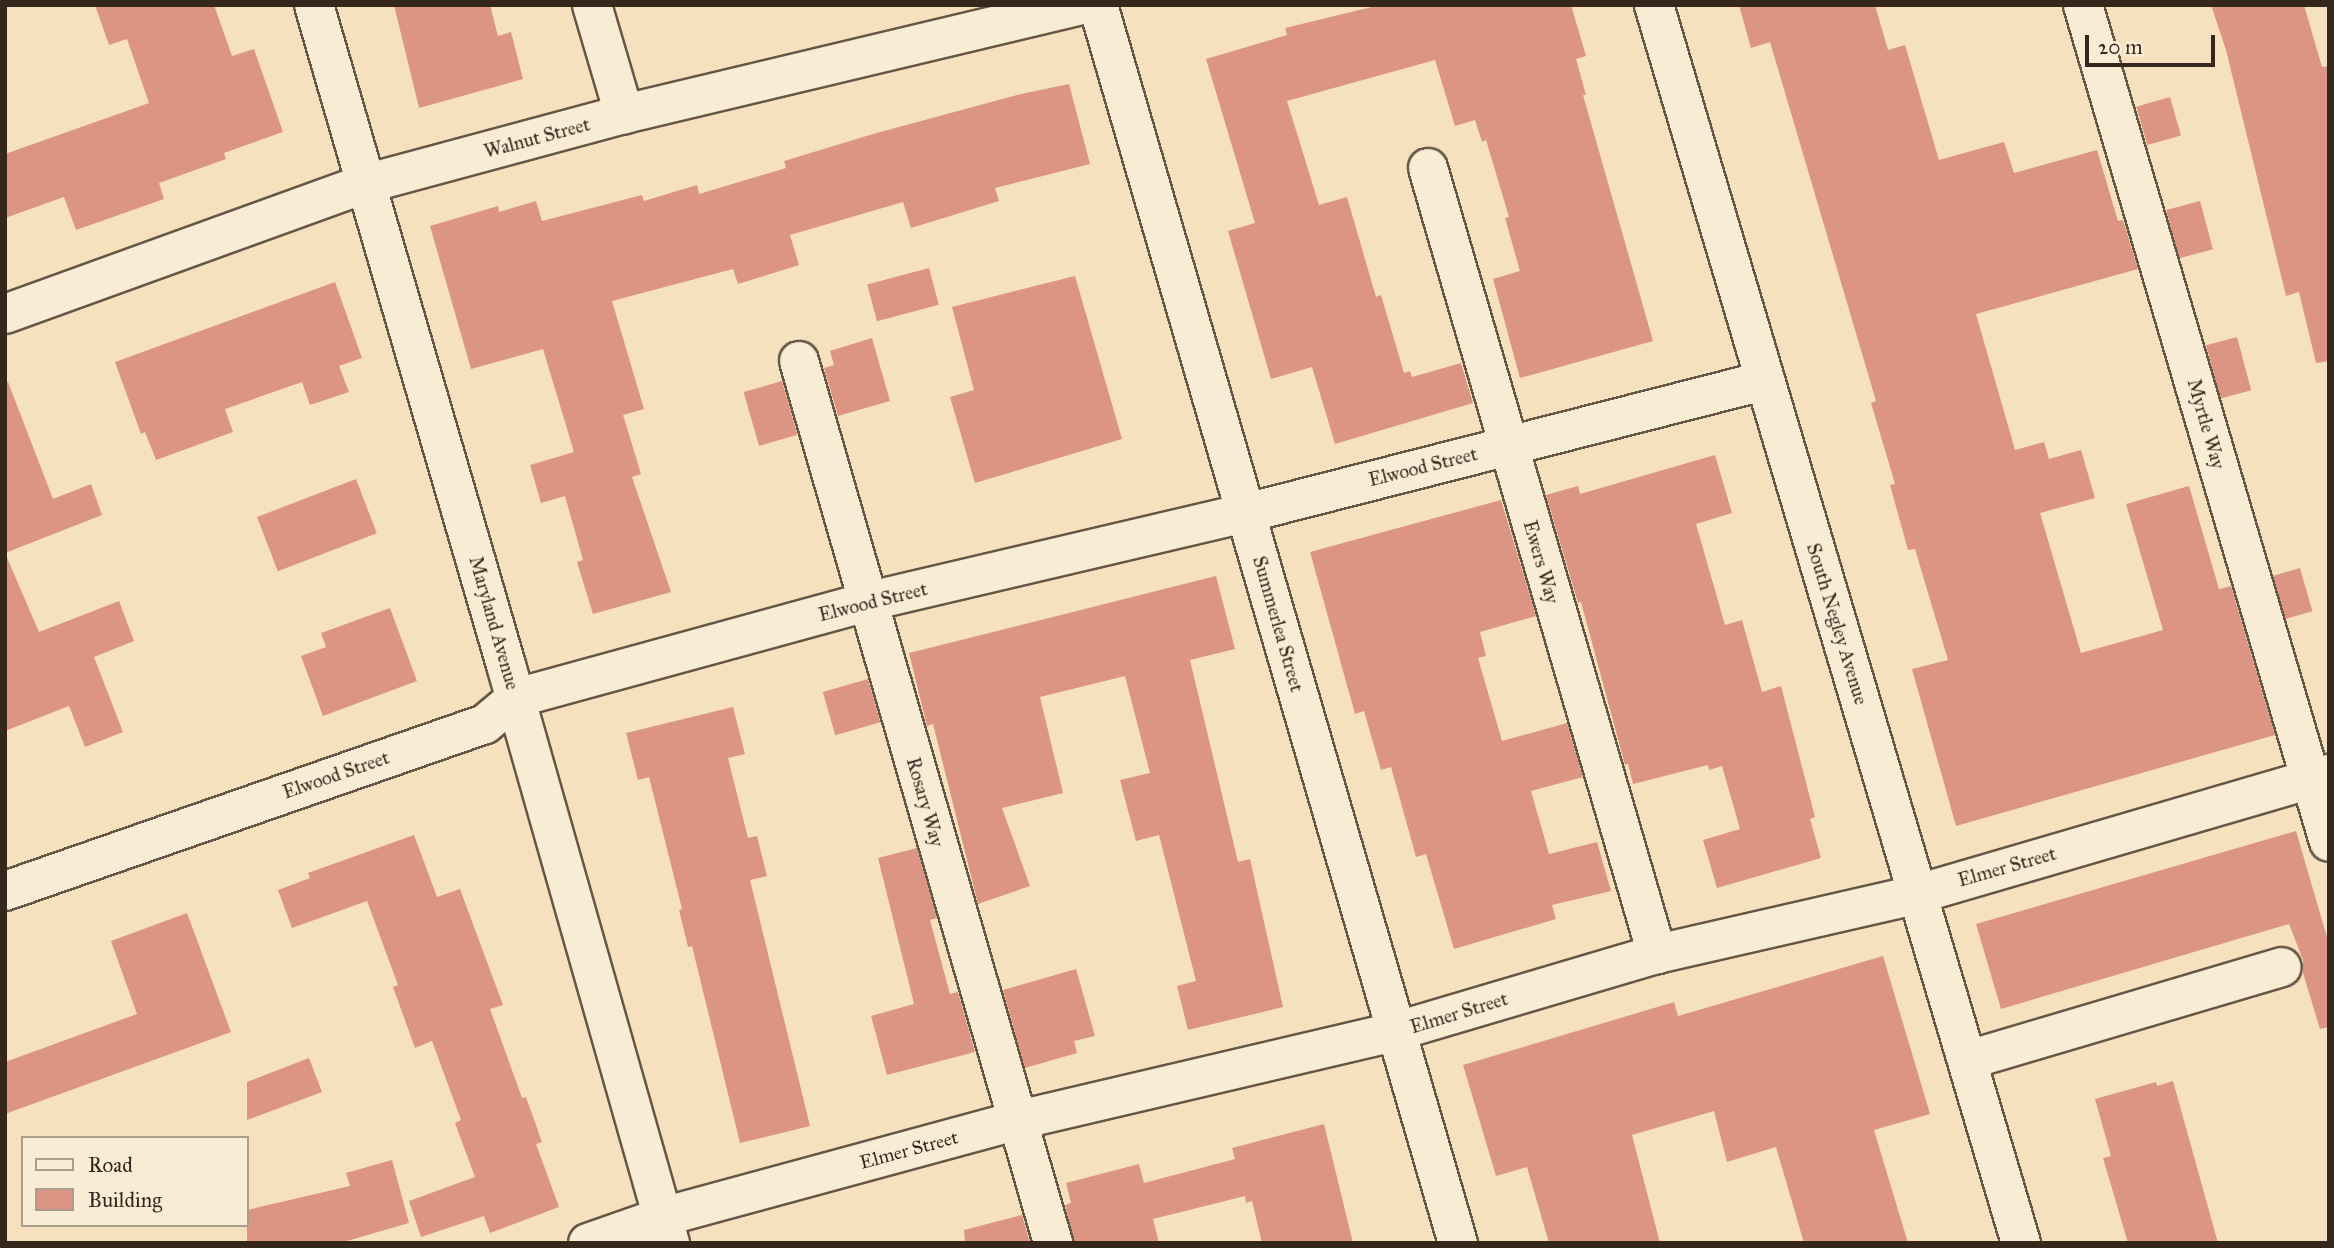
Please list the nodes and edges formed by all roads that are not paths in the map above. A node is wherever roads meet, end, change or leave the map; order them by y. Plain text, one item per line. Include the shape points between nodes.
1 (314, 5) edge
2 (592, 5) edge
3 (1082, 5) edge
4 (1098, 5) edge
5 (1654, 5) edge
6 (2083, 5) edge
7 (624, 114) junction
8 (1428, 169) dead end
9 (365, 184) junction
10 (5, 314) edge
11 (799, 361) dead end
12 (1763, 381) junction
13 (1507, 446) junction
14 (1246, 513) junction
15 (866, 602) junction
16 (516, 698) junction
17 (2319, 776) edge
18 (2329, 842) edge
19 (5, 891) edge
20 (1918, 894) junction
21 (1657, 954) junction
22 (2282, 967) dead end
23 (1397, 1031) junction
24 (1968, 1060) junction
25 (1018, 1119) junction
26 (666, 1230) edge
27 (588, 1243) edge
28 (1053, 1243) edge
29 (1458, 1243) edge
30 (2021, 1243) edge

1 - 9 street, Maryland Avenue
2 - 7 street
3 - 7 street, Walnut Street
4 - 14 street, Summerlea Street
5 - 12 street, South Negley Avenue
6 - 17 street, Myrtle Way
7 - 9 street, Walnut Street
8 - 13 street, Ewers Way
9 - 10 street, Walnut Street
9 - 16 street, Maryland Avenue
11 - 15 street, Rosary Way
12 - 13 street, Elwood Street
12 - 20 street, South Negley Avenue
13 - 14 street, Elwood Street
13 - 21 street, Ewers Way
14 - 15 street, Elwood Street
14 - 23 street, Summerlea Street
15 - 16 street, Elwood Street
15 - 25 street, Rosary Way
16 - 19 street, Elwood Street via 485,724
16 - 26 street, Maryland Avenue
17 - 18 street, Myrtle Way
17 - 20 street, Elmer Street
20 - 21 street, Elmer Street
20 - 24 street, South Negley Avenue
21 - 23 street, Elmer Street
22 - 24 street
23 - 25 street, Elmer Street
23 - 29 street, Summerlea Street
24 - 30 street, South Negley Avenue
25 - 26 street, Elmer Street
25 - 28 street, Rosary Way
26 - 27 street, Elmer Street

